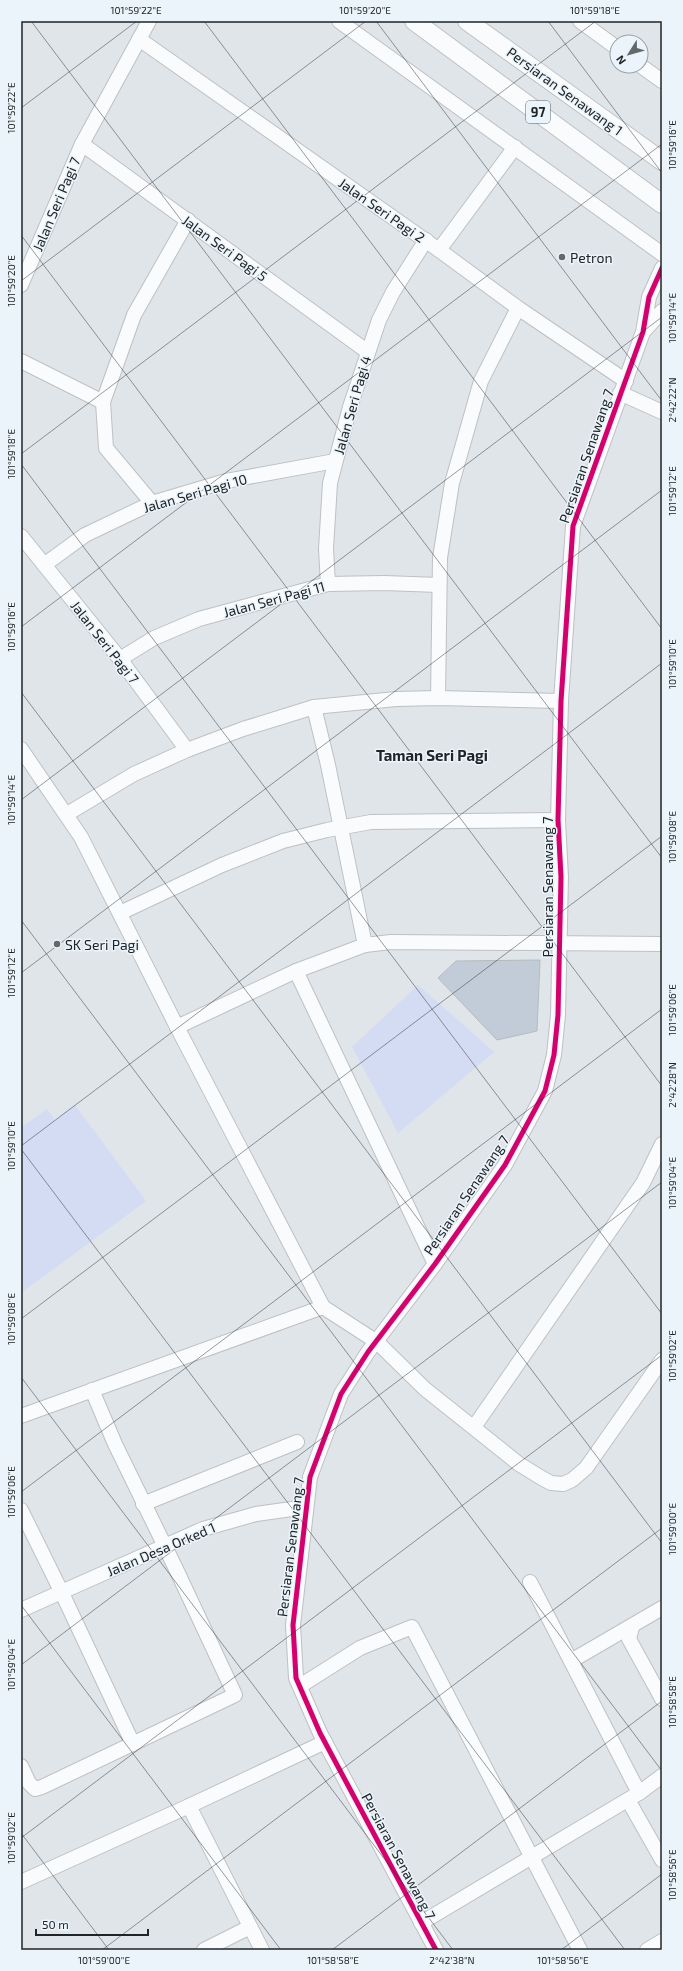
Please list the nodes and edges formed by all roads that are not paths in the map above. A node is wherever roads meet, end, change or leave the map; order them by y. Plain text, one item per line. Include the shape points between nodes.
1 (149, 21) edge
2 (339, 21) edge
3 (414, 21) edge
4 (467, 21) edge
5 (580, 21) edge
6 (139, 39) junction
7 (609, 42) edge
8 (649, 72) edge
9 (662, 81) edge
10 (82, 144) junction
11 (515, 147) junction
12 (662, 161) edge
13 (662, 204) edge
14 (188, 220) junction
15 (426, 240) junction
16 (439, 250) junction
17 (662, 254) edge
18 (662, 268) edge
19 (21, 285) edge
20 (518, 308) junction
21 (662, 311) edge
22 (643, 332) junction
23 (368, 352) junction
24 (21, 362) edge
25 (623, 387) junction
26 (103, 402) junction
27 (660, 406) edge
28 (336, 461) junction
29 (152, 503) junction
30 (21, 536) edge
31 (44, 565) junction
32 (328, 584) junction
33 (439, 585) junction
34 (120, 660) junction
35 (438, 698) junction
36 (561, 701) junction
37 (314, 707) junction
38 (21, 749) edge
39 (187, 750) junction
40 (67, 814) junction
41 (558, 820) junction
42 (340, 828) junction
43 (120, 913) junction
44 (560, 942) junction
45 (662, 944) edge
46 (365, 945) junction
47 (296, 972) junction
48 (177, 1027) junction
49 (662, 1144) edge
50 (435, 1264) junction
51 (324, 1307) junction
52 (377, 1342) junction
53 (661, 1365) edge
54 (92, 1390) junction
55 (21, 1416) edge
56 (474, 1427) junction
57 (297, 1442) dead end
58 (143, 1504) junction
59 (306, 1507) junction
60 (21, 1510) edge
61 (165, 1546) junction
62 (530, 1582) dead end
63 (62, 1593) junction
64 (662, 1608) edge
65 (21, 1610) edge
66 (632, 1627) junction
67 (571, 1661) junction
68 (300, 1686) junction
69 (662, 1699) edge
70 (325, 1742) junction
71 (133, 1744) junction
72 (21, 1766) edge
73 (662, 1776) edge
74 (633, 1797) junction
75 (189, 1806) junction
76 (531, 1857) junction
77 (662, 1860) edge
78 (21, 1882) edge
79 (421, 1923) junction
80 (250, 1927) junction
81 (662, 1941) edge
82 (204, 1950) edge
83 (262, 1950) edge
84 (436, 1950) edge
85 (580, 1950) edge
86 (647, 1950) edge

1 - 6 street, Jalan Seri Pagi 7
2 - 11 street
3 - 13 main road, 97
4 - 12 main road, Persiaran Senawang 1 / 97
5 - 7 street
6 - 10 street, Jalan Seri Pagi 7
6 - 15 street, Jalan Seri Pagi 2
8 - 9 street
10 - 14 street, Jalan Seri Pagi 5
10 - 19 street, Jalan Seri Pagi 7
11 - 16 street
11 - 17 street
14 - 23 street, Jalan Seri Pagi 5
14 - 26 street via 134,315
15 - 16 street, Jalan Seri Pagi 2
15 - 23 street, Jalan Seri Pagi 4 via 393,292 379,320
16 - 20 street, Jalan Seri Pagi 2
18 - 22 street via 649,297
20 - 25 street, Jalan Seri Pagi 2
20 - 33 street via 481,381 452,482 440,558
21 - 22 street
22 - 25 street, Persiaran Senawang 7
23 - 28 street, Jalan Seri Pagi 4
24 - 26 street
25 - 27 street, Jalan Seri Pagi 2
25 - 36 street, Persiaran Senawang 7 via 573,526
26 - 29 street via 106,448
28 - 29 street, Jalan Seri Pagi 10 via 226,481
28 - 32 street, Jalan Seri Pagi 4 via 330,483 326,549
29 - 31 street, Jalan Seri Pagi 10 via 85,535
30 - 31 street, Jalan Seri Pagi 7
31 - 34 street, Jalan Seri Pagi 7
32 - 33 street, Jalan Seri Pagi 11
32 - 34 street, Jalan Seri Pagi 11 via 198,619 154,638
33 - 35 street
34 - 39 street, Jalan Seri Pagi 7
35 - 36 street
35 - 37 street via 396,699
36 - 41 street, Persiaran Senawang 7
37 - 39 street
37 - 42 street
38 - 40 street
39 - 40 street via 134,774
40 - 43 street
41 - 42 street via 371,822
41 - 44 street, Persiaran Senawang 7 via 561,878
42 - 43 street via 276,843 222,864
42 - 46 street
43 - 48 street
44 - 45 street
44 - 46 street via 391,942
44 - 50 street, Persiaran Senawang 7 via 554,1055 545,1091 505,1165
46 - 47 street
47 - 48 street
47 - 50 street
48 - 51 street
49 - 56 street via 643,1183
50 - 52 street, Persiaran Senawang 7
51 - 52 street
51 - 54 street
52 - 56 street via 425,1389
52 - 59 street, Persiaran Senawang 7 via 340,1394 310,1477
53 - 56 street via 586,1468 577,1477 563,1484 540,1477 519,1464
54 - 55 street
54 - 58 street
57 - 58 street
58 - 61 street
59 - 61 street, Jalan Desa Orked 1 via 256,1514 203,1529
59 - 68 street, Persiaran Senawang 7 via 293,1625 296,1678
60 - 63 street
61 - 63 street, Jalan Desa Orked 1
61 - 71 street via 235,1695
62 - 67 street
63 - 65 street, Jalan Desa Orked 1
63 - 71 street
64 - 66 street
66 - 67 street
66 - 69 street via 629,1639
67 - 74 street
68 - 70 street, Persiaran Senawang 7
68 - 76 street via 360,1648 412,1627
70 - 75 street
70 - 79 street, Persiaran Senawang 7
71 - 72 street via 35,1789 29,1783
73 - 74 street
74 - 76 street
74 - 77 street
75 - 78 street
75 - 80 street
76 - 79 street
76 - 85 street
79 - 84 street, Persiaran Senawang 7
80 - 82 street
80 - 83 street
81 - 86 street

